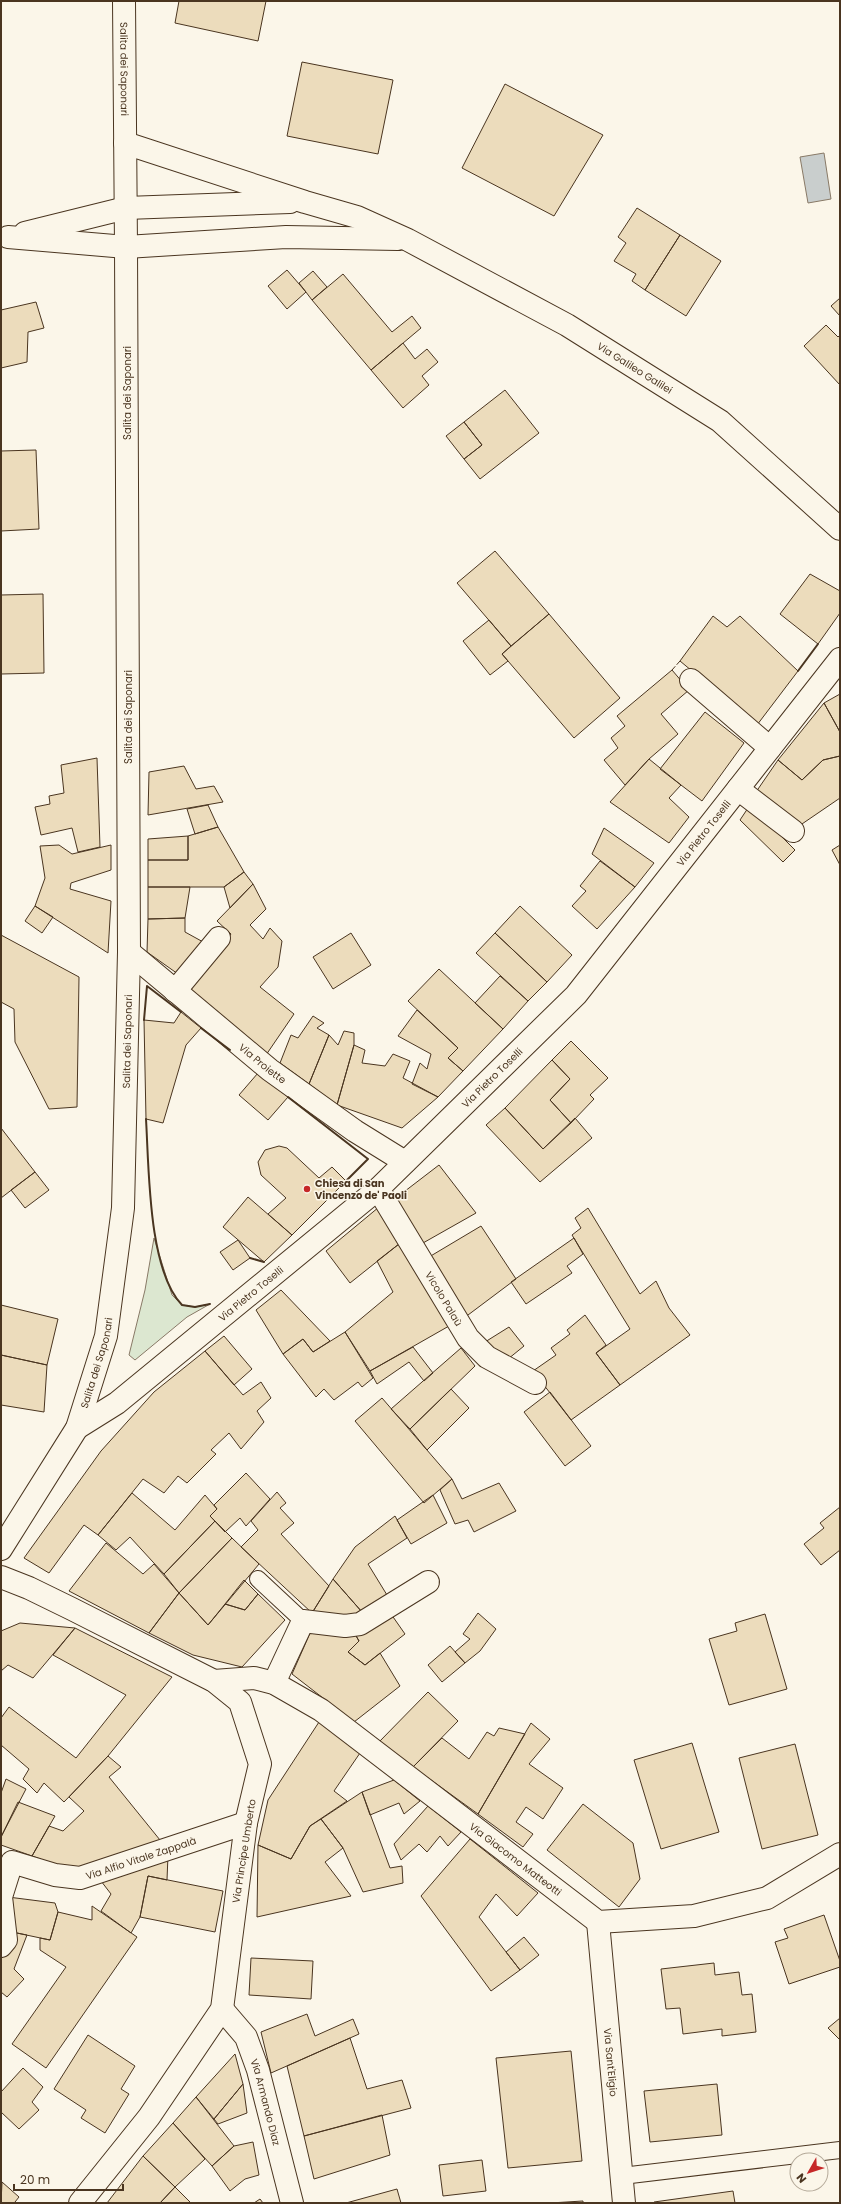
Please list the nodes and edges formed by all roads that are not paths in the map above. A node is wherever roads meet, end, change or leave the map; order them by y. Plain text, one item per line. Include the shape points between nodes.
1 (124, 1) edge
2 (125, 144) junction
3 (305, 202) junction
4 (126, 208) junction
5 (5, 238) edge
6 (408, 240) junction
7 (126, 247) junction
8 (840, 529) edge
9 (840, 659) edge
10 (691, 680) dead end
11 (770, 748) junction
12 (738, 789) junction
13 (793, 831) dead end
14 (219, 938) dead end
15 (129, 952) junction
16 (175, 991) junction
17 (406, 1162) junction
18 (378, 1189) junction
19 (535, 1383) dead end
20 (77, 1428) junction
21 (1, 1549) edge
22 (1, 1577) edge
23 (258, 1579) dead end
24 (428, 1582) dead end
25 (303, 1621) junction
26 (214, 1681) junction
27 (274, 1683) junction
28 (246, 1823) junction
29 (840, 1854) edge
30 (598, 1922) junction
31 (1, 1946) edge
32 (222, 2009) junction
33 (840, 2150) edge
34 (622, 2176) junction
35 (80, 2203) edge
36 (292, 2203) edge
37 (624, 2203) edge

1 - 2 street, Salita dei Saponari
2 - 3 street, Via Galileo Galilei
2 - 4 street, Salita dei Saponari
3 - 4 street
3 - 6 street, Via Galileo Galilei via 357,217
4 - 5 street
4 - 7 street, Salita dei Saponari
5 - 7 street
6 - 7 street via 286,237
6 - 8 street, Via Galileo Galilei via 567,325 720,421
7 - 15 street, Salita dei Saponari
9 - 11 street, Via Pietro Toselli
10 - 11 street
11 - 12 street, Via Pietro Toselli
12 - 13 street
12 - 17 street, Via Pietro Toselli via 576,995
14 - 16 street
15 - 16 street, Via Proiette
15 - 20 street, Salita dei Saponari via 123,1208 106,1336
16 - 17 street, Via Proiette via 270,1070 355,1131
17 - 18 street, Via Pietro Toselli
18 - 19 street, Vicolo Palaù via 468,1338 487,1357
18 - 20 street, Via Pietro Toselli via 117,1403
20 - 21 street
22 - 26 street, Via Principe Umberto via 29,1588
23 - 25 lane
24 - 25 street via 360,1624 345,1626
25 - 27 street
26 - 27 street, Via Giacomo Matteotti via 254,1678
26 - 28 street, Via Principe Umberto via 240,1702 260,1764
27 - 30 street, Via Giacomo Matteotti via 321,1710
28 - 31 street, Via Alfio Vitale Zappalà via 80,1878 55,1875 12,1862 1,1897 6,1940
28 - 32 street, Via Principe Umberto
29 - 30 street via 766,1898 694,1916
30 - 34 street, Via Sant'Eligio
32 - 35 street, Via Principe Umberto via 149,2117
32 - 36 street, Via Armando Diaz via 246,2037 258,2070
33 - 34 lane
34 - 37 street, Via Sant'Eligio

